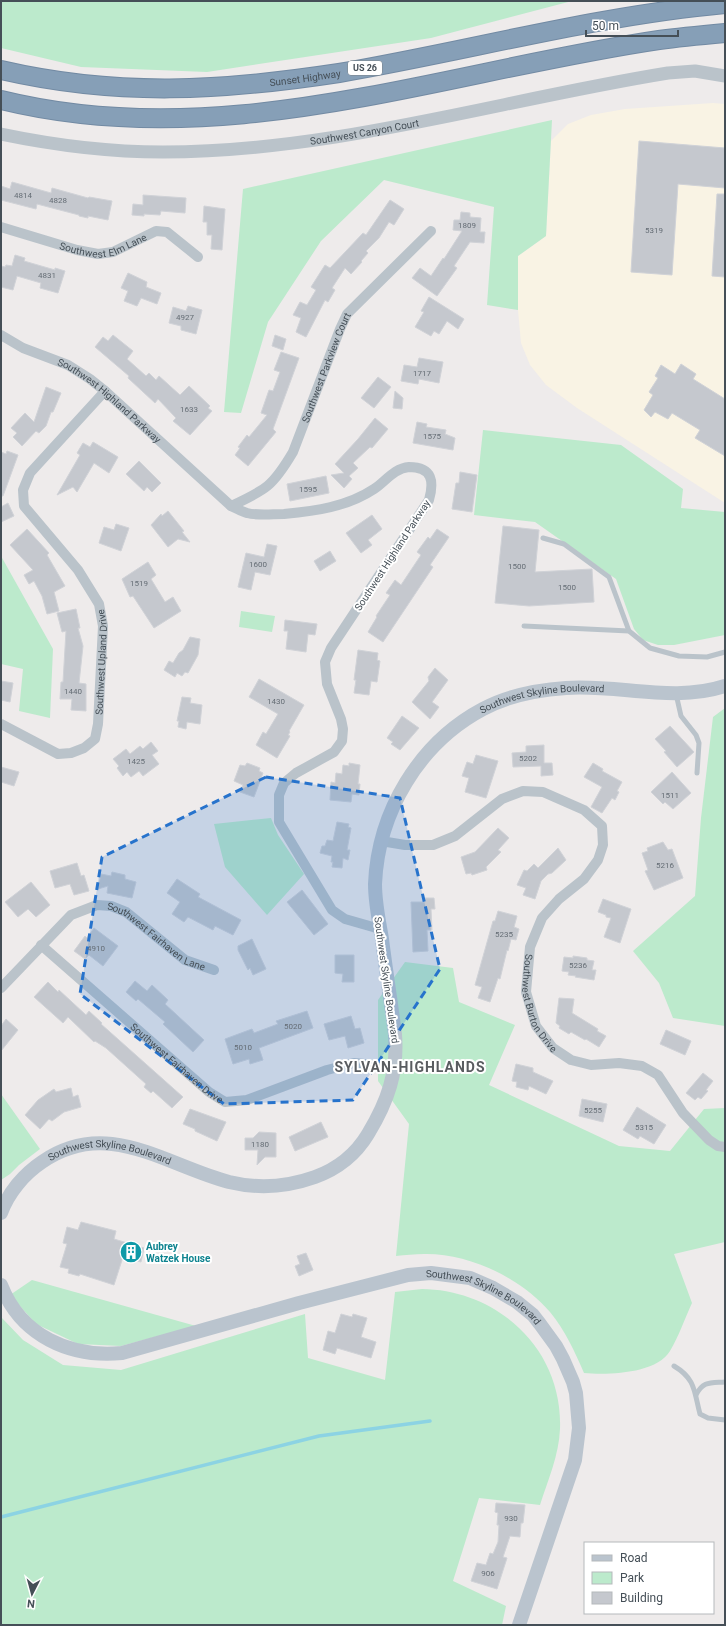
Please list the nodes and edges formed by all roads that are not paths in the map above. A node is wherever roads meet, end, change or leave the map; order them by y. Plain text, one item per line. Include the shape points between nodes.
1 (725, 4) edge
2 (725, 33) edge
3 (1, 70) edge
4 (725, 76) edge
5 (1, 100) edge
6 (1, 134) edge
7 (1, 227) edge
8 (430, 232) dead end
9 (198, 257) dead end
10 (1, 334) edge
11 (105, 392) junction
12 (231, 506) junction
13 (543, 538) dead end
14 (524, 626) dead end
15 (629, 631) junction
16 (725, 652) edge
17 (725, 686) edge
18 (675, 693) junction
19 (1, 724) edge
20 (697, 773) dead end
21 (381, 841) junction
22 (380, 929) junction
23 (41, 945) junction
24 (214, 970) dead end
25 (1, 988) edge
26 (394, 1067) junction
27 (725, 1147) edge
28 (2, 1205) edge
29 (1, 1285) edge
30 (674, 1366) dead end
31 (725, 1382) edge
32 (696, 1396) junction
33 (725, 1420) edge
34 (519, 1625) edge

1 - 3 highway, Sunset Highway / US 26 via 632,15 381,66 235,86 123,88 49,80
2 - 5 highway via 636,44 356,100 247,114 137,118 94,115
4 - 6 street, Southwest Canyon Court via 701,72 668,73 380,129 243,148 126,151
7 - 9 street, Southwest Elm Lane via 98,254 114,252 156,232 167,232
8 - 12 street, Southwest Parkview Court via 347,314 294,452 274,482 261,492
10 - 11 street, Southwest Highland Parkway via 23,348 68,365
11 - 12 street, Southwest Highland Parkway
11 - 19 street, Southwest Upland Drive via 30,473 23,490 24,506 78,570 99,604 103,626 95,739 71,754 58,754
12 - 22 street, Southwest Highland Parkway via 247,513 264,515 328,508 354,500 374,489 395,472 408,467 421,468 430,475 433,486 429,500 336,641 325,662 327,684 341,719 342,741 334,752 296,773 284,783 279,795 279,822 332,910 345,919
13 - 15 lane via 564,544 608,577
14 - 15 lane
15 - 16 lane via 650,648 679,656 707,657
17 - 18 main road, Southwest Skyline Boulevard via 693,693
18 - 20 lane via 681,716 699,743
18 - 21 main road, Southwest Skyline Boulevard via 585,687 553,689 522,694 483,709 445,735 417,765 395,804
21 - 22 main road, Southwest Skyline Boulevard via 376,884
21 - 27 street, Southwest Burton Drive via 405,845 433,844 456,836 502,799 522,791 543,792 584,810 602,826 603,845 598,860 584,879 559,899 542,918 530,947 526,992 536,1026 553,1048 571,1060 591,1065 619,1062 642,1066 658,1075 683,1113 709,1140
22 - 26 main road, Southwest Skyline Boulevard via 395,1034
23 - 24 street, Southwest Fairhaven Lane via 71,916 85,908 97,905 111,906 126,912 185,960
23 - 25 street
23 - 26 street, Southwest Fairhaven Drive via 209,1092 225,1102 247,1100 327,1070 354,1063
26 - 28 main road, Southwest Skyline Boulevard via 386,1099 365,1139 355,1152 338,1166 312,1178 279,1186 259,1187 240,1184 140,1149 100,1144 73,1147 51,1156 29,1172
29 - 34 main road, Southwest Skyline Boulevard via 12,1308 38,1333 70,1348 93,1354 122,1353 408,1275 431,1273 470,1278 517,1302 533,1315 563,1359 576,1393 579,1428 575,1460
30 - 32 lane via 684,1372 692,1382
31 - 32 lane via 706,1383 701,1386
32 - 33 lane via 700,1414 708,1418

